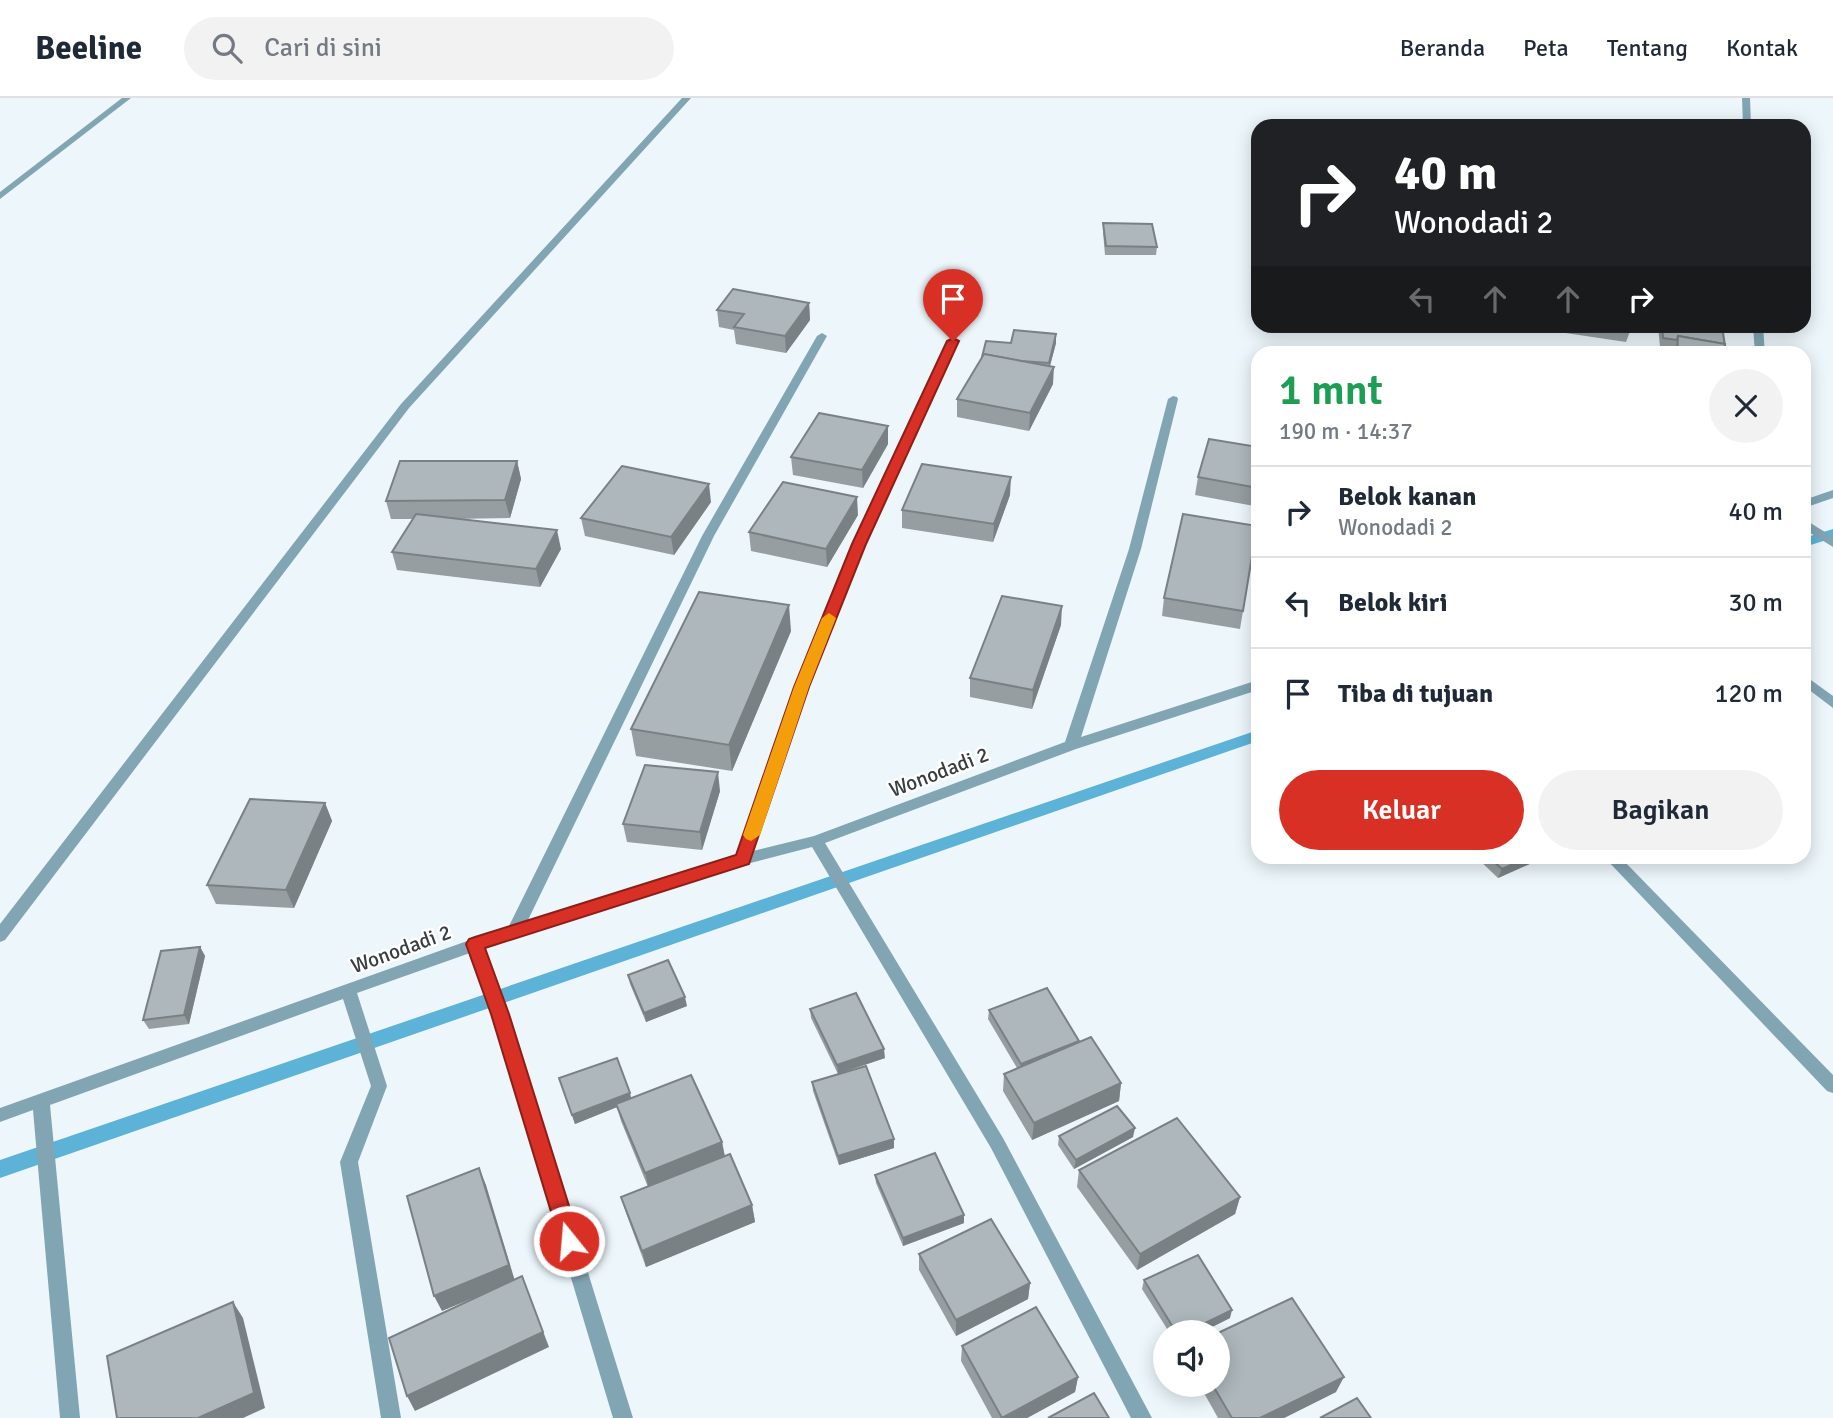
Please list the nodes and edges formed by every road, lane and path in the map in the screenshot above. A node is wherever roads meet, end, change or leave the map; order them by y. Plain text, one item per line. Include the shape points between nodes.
1 (127, 98) edge
2 (687, 98) edge
3 (1746, 98) edge
4 (1747, 119) edge
5 (0, 196) edge
6 (822, 336) dead end
7 (953, 341) dead end
8 (1173, 399) dead end
9 (1833, 494) edge
10 (1811, 502) edge
11 (1811, 528) edge
12 (1833, 543) edge
13 (1811, 685) edge
14 (1251, 687) edge
15 (1833, 703) edge
16 (1071, 745) junction
17 (816, 841) junction
18 (743, 859) junction
19 (1618, 864) edge
20 (515, 930) junction
21 (0, 936) edge
22 (475, 944) junction
23 (348, 990) junction
24 (1833, 1086) edge
25 (41, 1102) junction
26 (0, 1115) edge
27 (70, 1418) edge
28 (391, 1418) edge
29 (623, 1418) edge
30 (1142, 1418) edge

1 - 5 street
2 - 21 street via 405,405
3 - 4 street
6 - 20 street via 708,536
7 - 18 street via 859,544 801,687
8 - 16 street via 1135,550
9 - 10 street
11 - 12 street
13 - 15 street
14 - 16 street, Wonodadi 2
16 - 17 street, Wonodadi 2
17 - 18 street, Wonodadi 2
17 - 30 street via 997,1143
18 - 20 street, Wonodadi 2
19 - 24 street
20 - 22 street, Wonodadi 2
22 - 23 street, Wonodadi 2
22 - 29 street
23 - 25 street, Wonodadi 2
23 - 28 street via 379,1086 349,1162
25 - 26 street, Wonodadi 2
25 - 27 street

